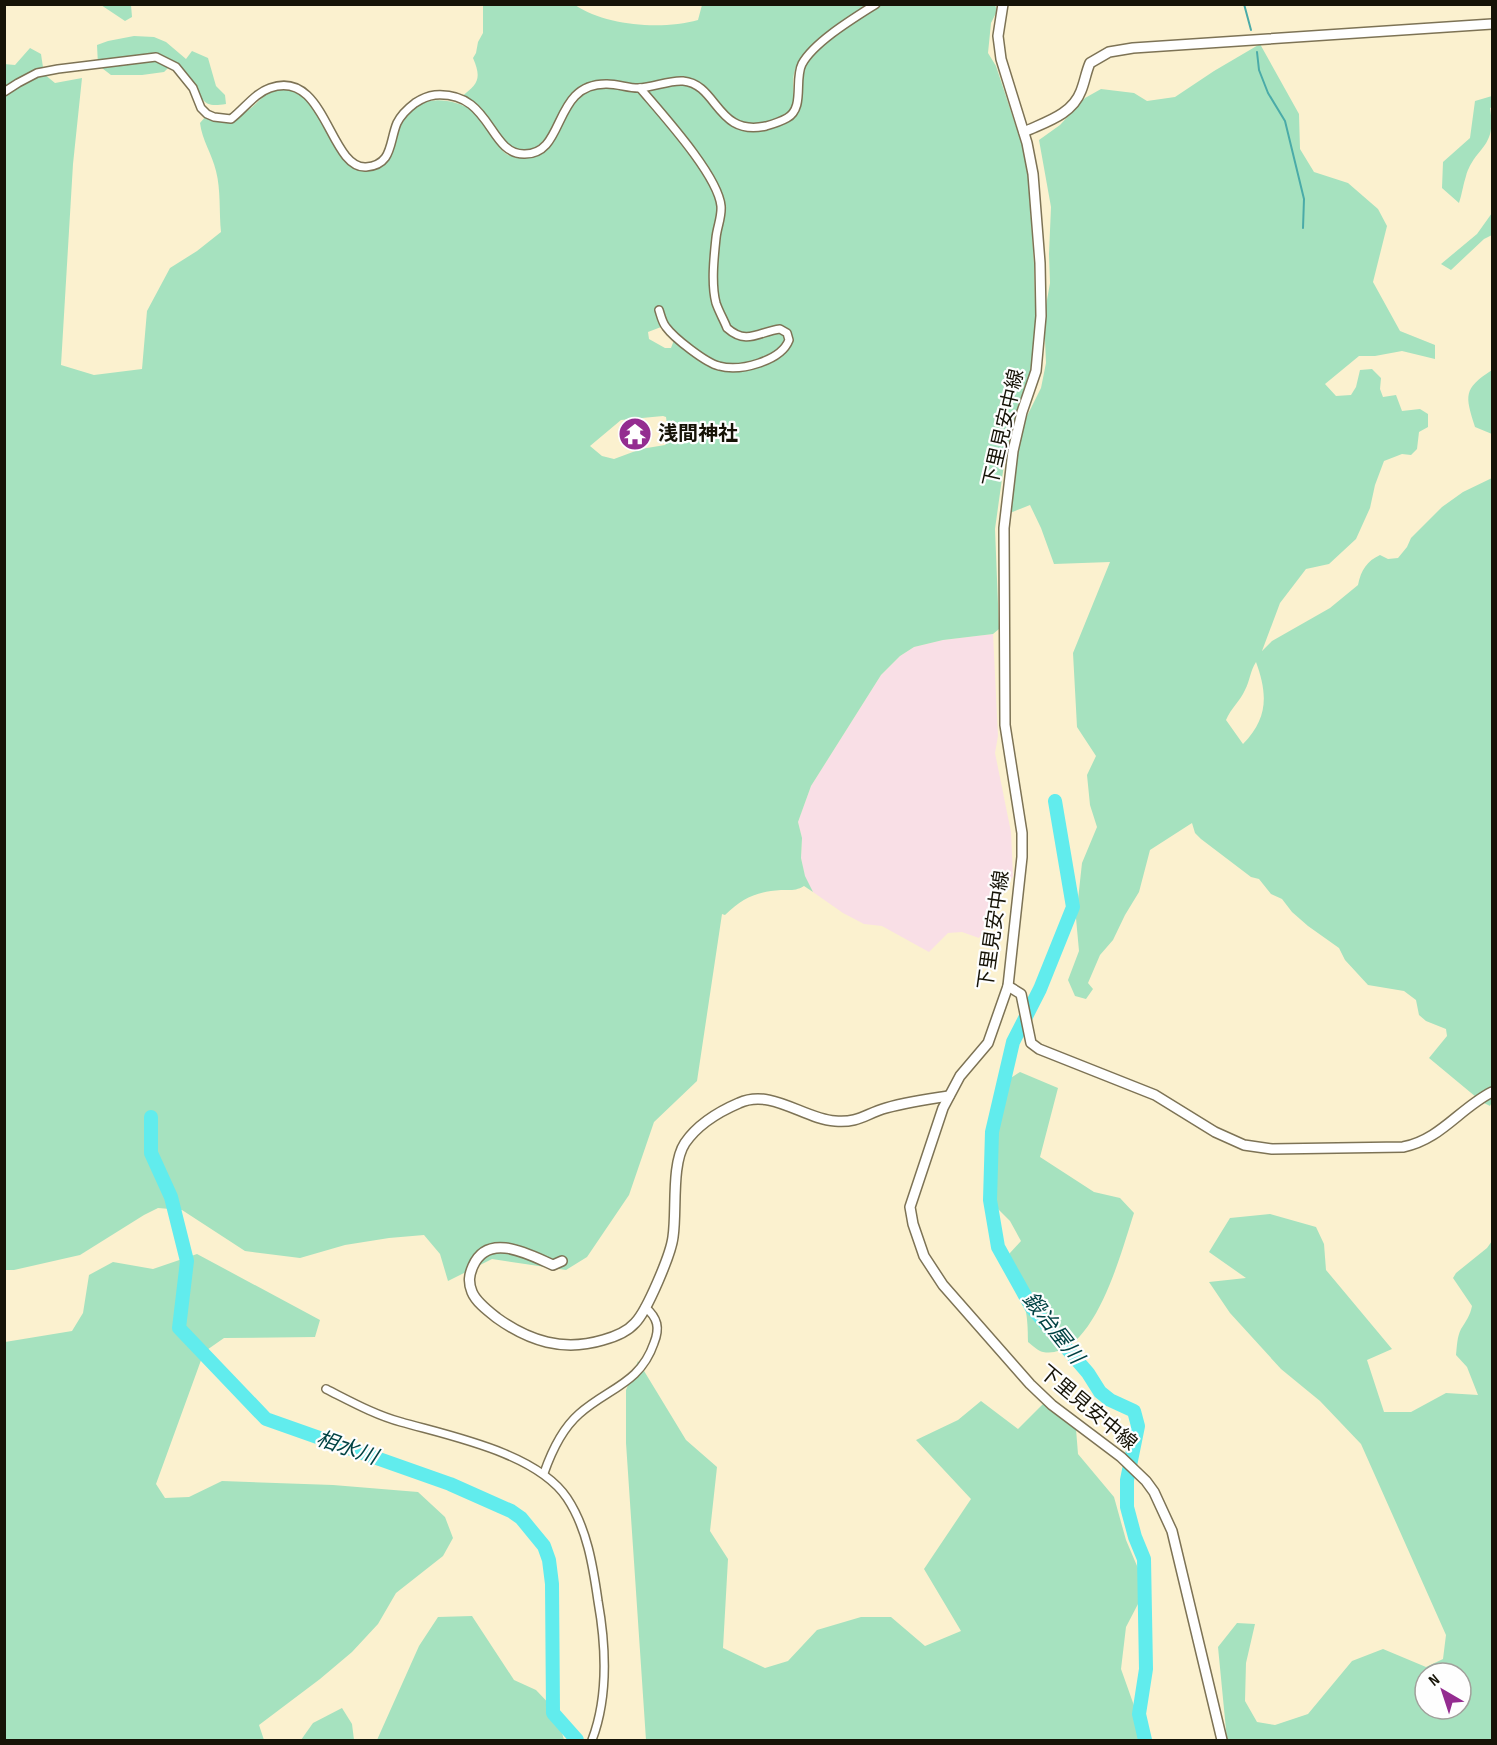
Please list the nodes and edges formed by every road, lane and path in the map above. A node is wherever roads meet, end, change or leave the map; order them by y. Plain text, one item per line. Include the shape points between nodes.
1 (876, 4) edge
2 (1003, 4) edge
3 (1492, 24) edge
4 (640, 88) junction
5 (4, 93) edge
6 (1024, 132) junction
7 (659, 310) dead end
8 (1008, 986) junction
9 (1492, 1092) edge
10 (949, 1096) junction
11 (562, 1261) dead end
12 (645, 1307) junction
13 (326, 1389) dead end
14 (544, 1473) junction
15 (592, 1740) edge
16 (1222, 1740) edge

1 - 4 street via 837,29 803,62 798,73 795,109 778,123 759,127 738,125 724,116 703,91 684,81
2 - 6 main road, 下里見安中線 via 998,36 1001,59
3 - 6 main road via 1109,52 1090,63 1081,93 1072,106 1061,116
4 - 5 street via 594,84 585,88 571,99 544,145 530,154 515,153 500,142 472,105 449,96 424,98 402,114 384,160 368,167 358,166 344,156 321,112 297,89 268,89 231,119 214,117 201,108 193,88 176,66 156,57 37,73
4 - 7 street via 716,189 721,207 714,291 727,328 745,337 780,329 789,340 780,353 759,363 719,366 668,330
6 - 8 main road, 下里見安中線 via 1033,174 1041,316 1036,371 1013,451 1004,528 1005,724 1022,833
8 - 9 main road via 1021,994 1031,1042 1040,1049 1155,1095 1244,1145 1272,1149 1419,1144
8 - 10 main road, 下里見安中線 via 988,1042
10 - 12 main road via 885,1108 853,1122 832,1121 758,1099 741,1101 714,1115 684,1144 678,1159 673,1239
10 - 16 main road, 下里見安中線 via 910,1207 924,1256 942,1285 1030,1384 1121,1457 1154,1492 1172,1531
11 - 12 main road via 553,1265 517,1249 499,1247 485,1251 468,1278 472,1293 488,1311 515,1331 544,1343 571,1346 606,1339 627,1330
12 - 14 street via 657,1322 651,1354 624,1384 578,1415
13 - 14 street via 391,1419 474,1443
14 - 15 street via 575,1511 595,1579 601,1615 603,1695

